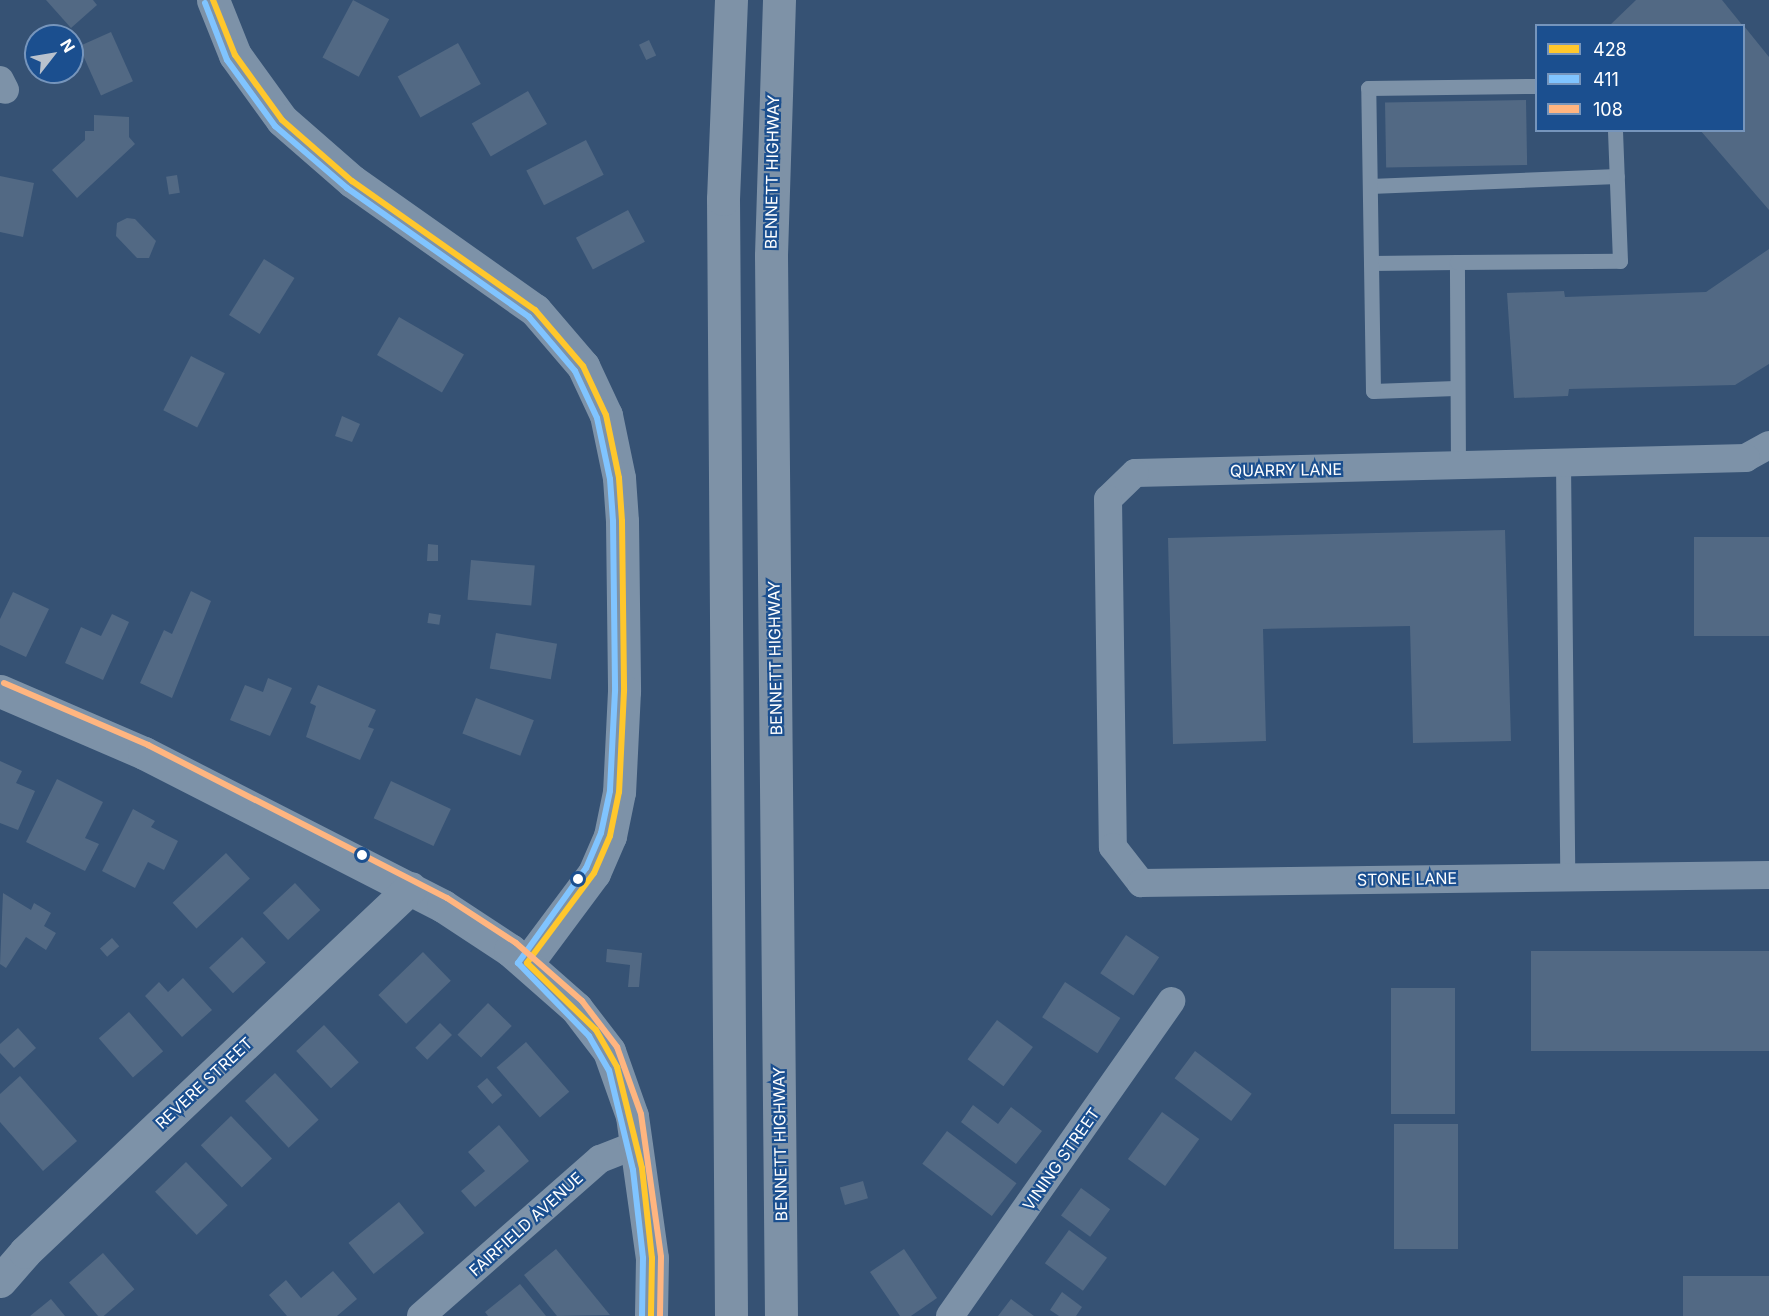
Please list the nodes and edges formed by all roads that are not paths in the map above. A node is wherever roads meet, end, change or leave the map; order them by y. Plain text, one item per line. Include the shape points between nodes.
1 (213, 0) edge
2 (731, 0) edge
3 (779, 0) edge
4 (1535, 86) edge
5 (1615, 132) edge
6 (1617, 176) junction
7 (1370, 186) junction
8 (1457, 262) junction
9 (1371, 263) junction
10 (1455, 388) junction
11 (1769, 445) edge
12 (1563, 463) junction
13 (1458, 468) junction
14 (0, 691) edge
15 (1112, 796) joint
16 (1769, 875) edge
17 (1567, 877) junction
18 (410, 888) junction
19 (527, 963) junction
20 (1171, 1001) dead end
21 (638, 1144) junction
22 (0, 1281) edge
23 (435, 1312) edge
24 (651, 1316) edge
25 (731, 1316) edge
26 (781, 1316) edge
27 (950, 1316) edge

1 - 19 street via 235,55 282,120 352,181 535,310 583,366 606,415 619,478 622,521 624,691 619,792 610,836 594,873
2 - 25 highway via 723,199
3 - 26 highway, BENNETT HIGHWAY via 771,256
4 - 7 lane via 1368,88
5 - 6 lane
6 - 7 lane
6 - 8 lane via 1620,261
7 - 9 lane
8 - 9 lane
8 - 10 lane
9 - 10 lane via 1373,391
10 - 13 lane
11 - 12 street, QUARRY LANE via 1746,458
12 - 13 street, QUARRY LANE
12 - 17 lane
13 - 15 street, QUARRY LANE via 1135,473 1107,499
14 - 18 street via 144,753
15 - 17 street, STONE LANE via 1113,847 1141,883
16 - 17 street, STONE LANE
18 - 19 street
18 - 22 street, REVERE STREET via 25,1252
19 - 21 street via 576,1008 603,1040 617,1067
20 - 27 street, VINING STREET
21 - 23 street, FAIRFIELD AVENUE via 600,1159
21 - 24 street via 652,1258

